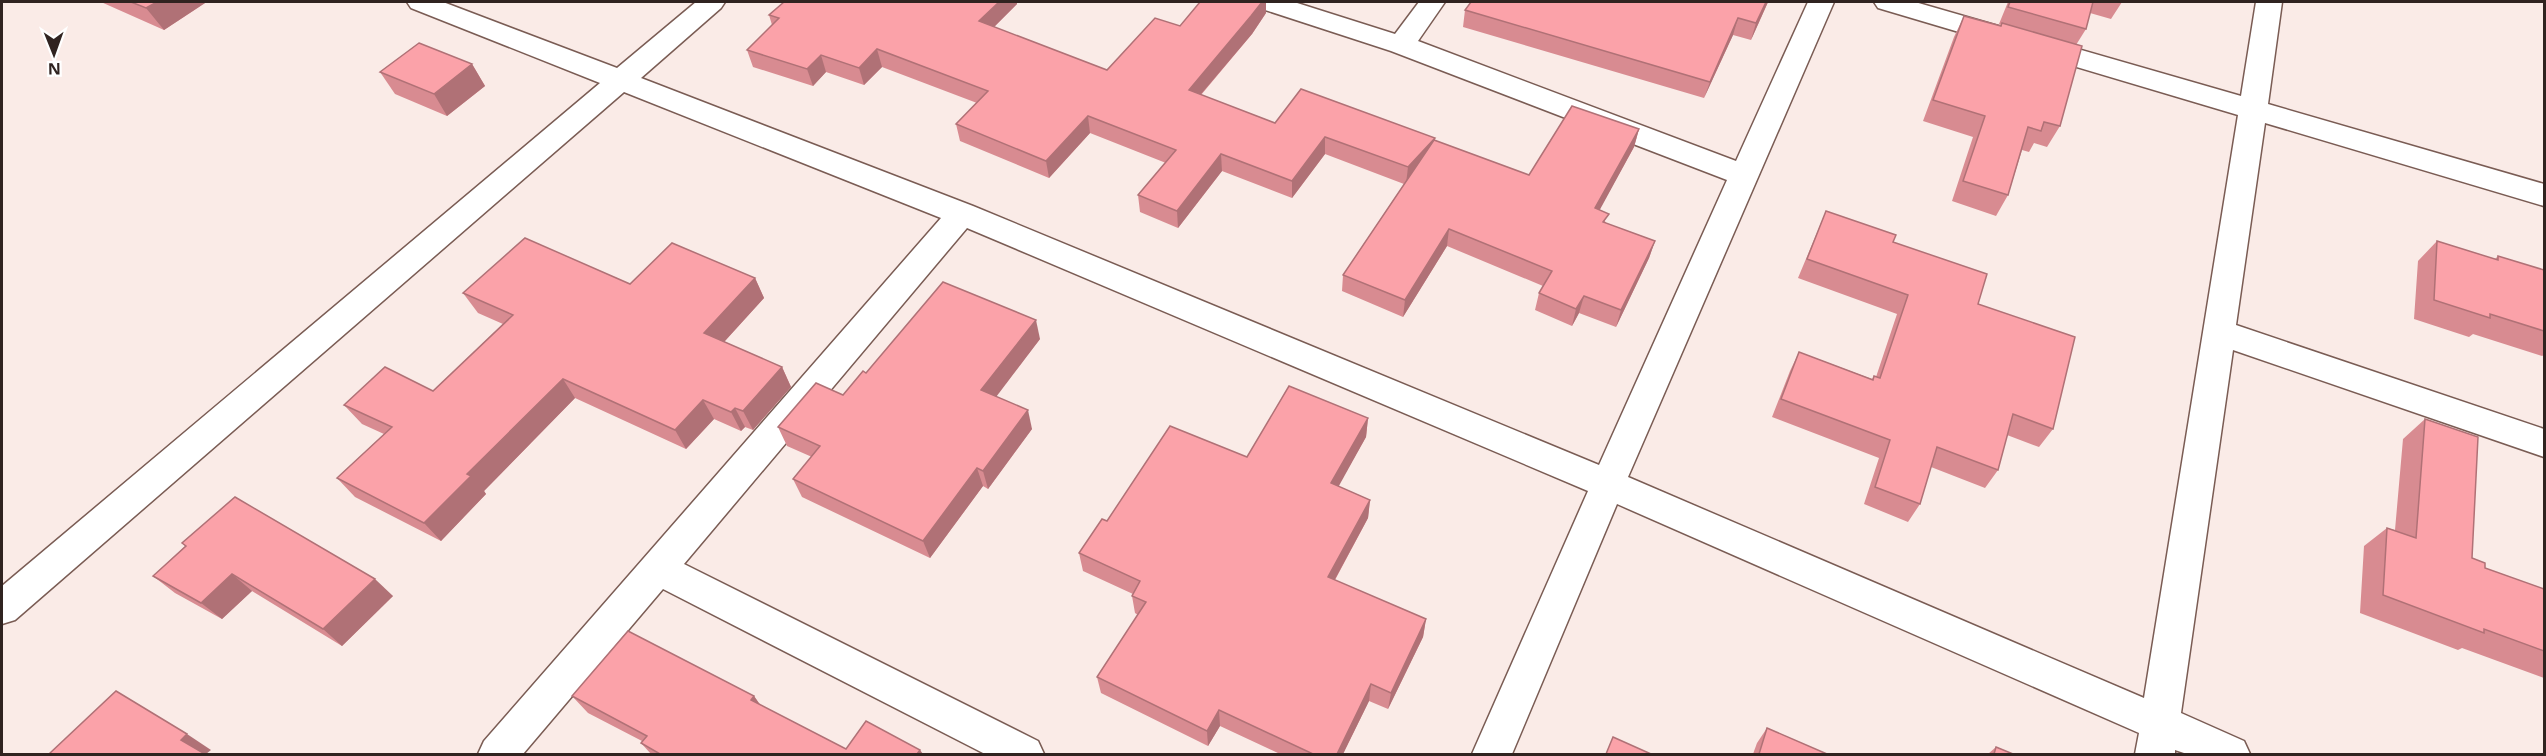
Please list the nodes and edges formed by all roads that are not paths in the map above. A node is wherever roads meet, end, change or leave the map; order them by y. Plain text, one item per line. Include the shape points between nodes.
1 (420, 2) edge
2 (712, 2) edge
3 (1268, 2) edge
4 (1432, 2) edge
5 (1821, 2) edge
6 (1887, 2) edge
7 (2269, 2) edge
8 (1401, 45) junction
9 (621, 81) junction
10 (2254, 109) junction
11 (1743, 175) junction
12 (2544, 195) edge
13 (962, 214) junction
14 (2218, 332) junction
15 (2544, 443) edge
16 (1608, 484) junction
17 (659, 569) junction
18 (2, 608) edge
19 (2157, 740) edge
20 (498, 754) edge
21 (1024, 754) edge
22 (1492, 754) edge
23 (2230, 754) edge

1 - 9 street
2 - 9 street
3 - 8 street
4 - 8 street
5 - 11 street
6 - 10 street
7 - 10 street
8 - 11 street
9 - 13 street
9 - 18 street
10 - 12 street
10 - 14 street
11 - 16 street
13 - 16 street
13 - 17 street
14 - 15 street
14 - 19 street
16 - 19 street
16 - 22 street
17 - 20 street
17 - 21 street
19 - 23 street

